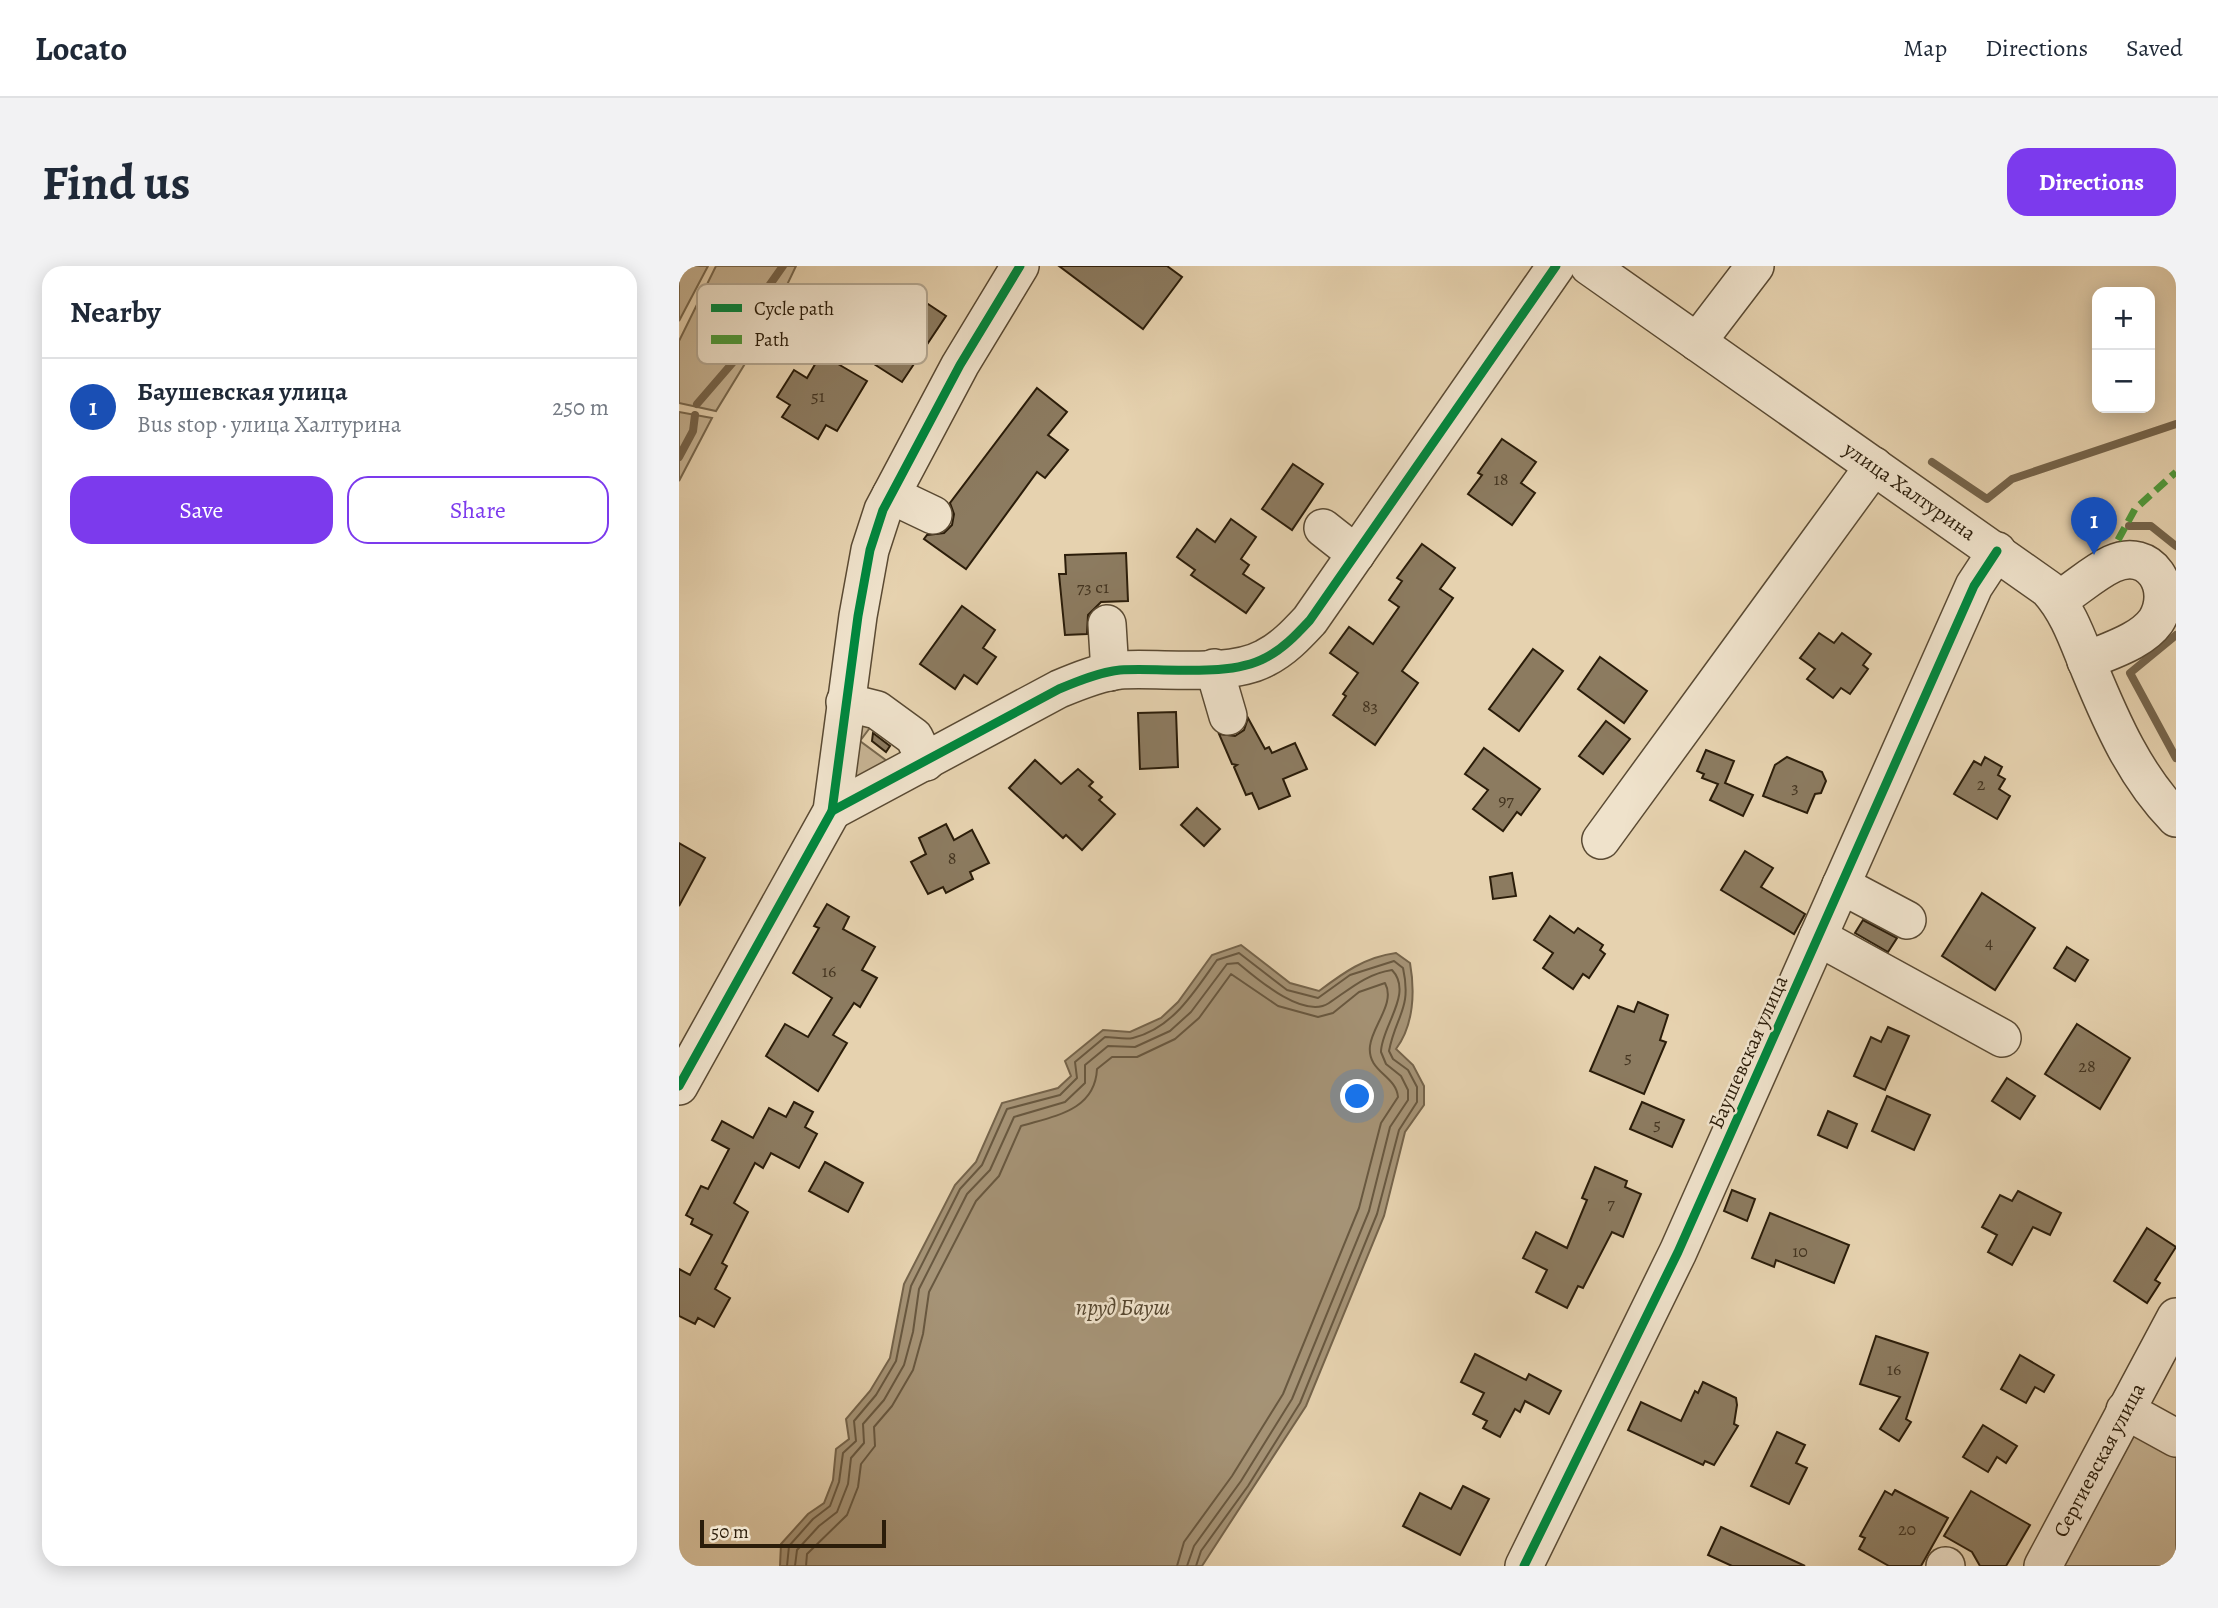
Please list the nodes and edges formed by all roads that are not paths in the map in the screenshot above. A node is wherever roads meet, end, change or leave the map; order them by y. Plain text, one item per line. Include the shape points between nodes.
1 (1020, 266) edge
2 (1556, 266) edge
3 (1589, 266) edge
4 (1755, 266) edge
5 (1697, 342) junction
6 (1874, 466) junction
7 (891, 495) junction
8 (933, 515) dead end
9 (1323, 528) dead end
10 (1997, 551) junction
11 (1356, 554) junction
12 (2058, 600) junction
13 (1107, 624) dead end
14 (2086, 661) junction
15 (1214, 668) junction
16 (1110, 672) junction
17 (845, 702) junction
18 (1228, 716) dead end
19 (926, 762) junction
20 (832, 811) junction
21 (2176, 818) edge
22 (1601, 840) dead end
23 (1842, 885) junction
24 (1907, 920) dead end
25 (1818, 937) junction
26 (2001, 1038) dead end
27 (679, 1086) edge
28 (2176, 1317) edge
29 (2125, 1410) junction
30 (2176, 1438) edge
31 (1524, 1566) edge
32 (2043, 1566) edge

1 - 7 street via 960,365
2 - 11 street
3 - 5 street, улица Халтурина
4 - 5 street
5 - 6 street, улица Халтурина
6 - 10 street, улица Халтурина
6 - 22 street
7 - 8 street
7 - 17 street via 870,550
9 - 11 street
10 - 12 street, улица Халтурина
10 - 23 street, Баушевская улица via 1974,586
11 - 15 street via 1323,629 1263,660
12 - 14 street, улица Халтурина
12 - 14 street via 2113,563 2138,559 2155,568 2164,583 2164,605 2155,622 2135,639
13 - 16 street
14 - 21 street, улица Халтурина via 2129,755 2151,791
15 - 16 street
15 - 18 street
16 - 19 street via 1059,689
17 - 19 street via 877,710 914,737
17 - 20 street
19 - 20 street
20 - 27 street
23 - 24 street
23 - 25 street, Баушевская улица
25 - 26 street
25 - 31 street, Баушевская улица via 1678,1252
28 - 29 street, Сергиевская улица
29 - 30 street
29 - 32 street, Сергиевская улица

